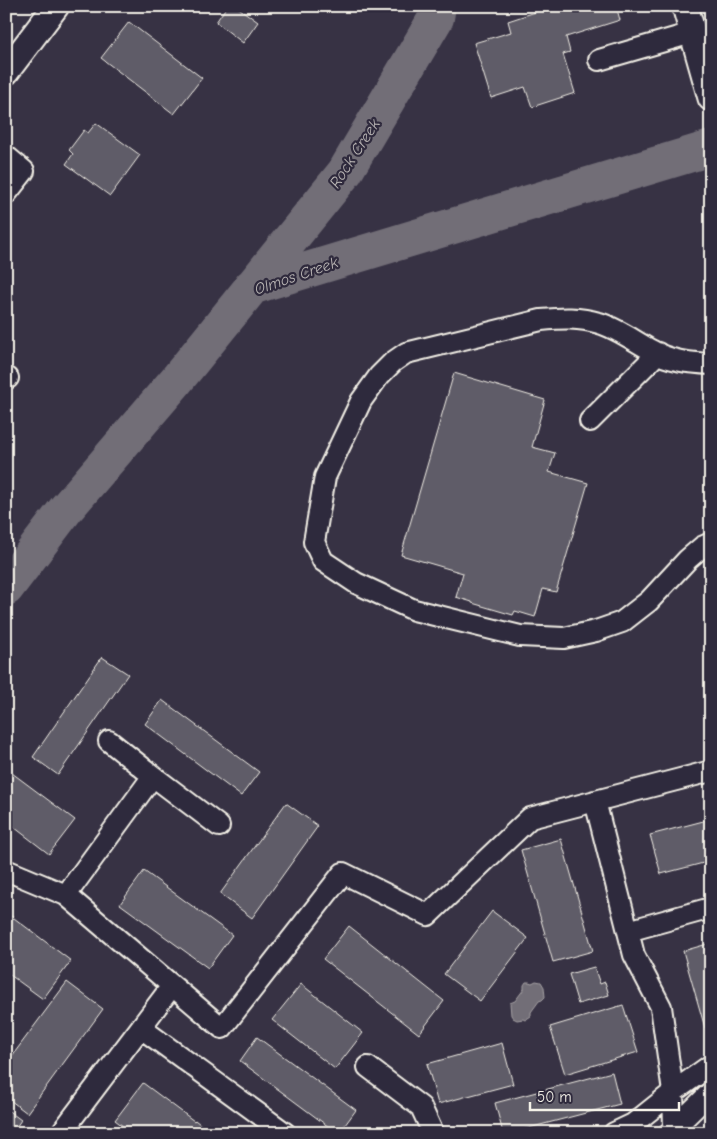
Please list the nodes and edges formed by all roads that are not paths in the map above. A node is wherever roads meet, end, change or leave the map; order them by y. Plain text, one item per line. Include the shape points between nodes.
1 (56, 6) edge
2 (685, 6) edge
3 (692, 33) junction
4 (598, 60) dead end
5 (6, 72) edge
6 (710, 96) edge
7 (6, 156) edge
8 (6, 194) edge
9 (658, 354) junction
10 (711, 364) edge
11 (590, 421) dead end
12 (711, 543) edge
13 (109, 741) dead end
14 (711, 771) edge
15 (153, 776) junction
16 (595, 801) junction
17 (219, 826) dead end
18 (6, 870) edge
19 (66, 896) junction
20 (711, 908) edge
21 (628, 931) junction
22 (172, 986) junction
23 (141, 1028) junction
24 (711, 1065) edge
25 (368, 1067) dead end
26 (691, 1078) junction
27 (674, 1092) junction
28 (707, 1095) edge
29 (672, 1131) edge
30 (61, 1133) edge
31 (285, 1133) edge
32 (432, 1133) edge
33 (614, 1133) edge

1 - 5 main road
2 - 3 main road
3 - 4 street
3 - 6 main road
7 - 8 street via 24,170
9 - 10 street via 680,362
9 - 11 street
9 - 12 street via 602,323 564,317 406,353 378,376 361,401 325,477 314,542 323,560 335,570 414,610 520,636 564,638 596,632 622,622 649,601 688,559
13 - 15 street
14 - 16 street
15 - 17 street
15 - 19 street
16 - 21 street
16 - 22 street via 530,818 428,915 343,873 222,1028
18 - 19 street
19 - 22 street
20 - 21 street
21 - 27 street via 634,955 661,1007
22 - 23 street
23 - 30 street
23 - 31 street
24 - 26 street
25 - 32 street via 421,1107
26 - 27 street
26 - 28 street
27 - 29 street
27 - 33 street via 633,1124
28 - 29 street

